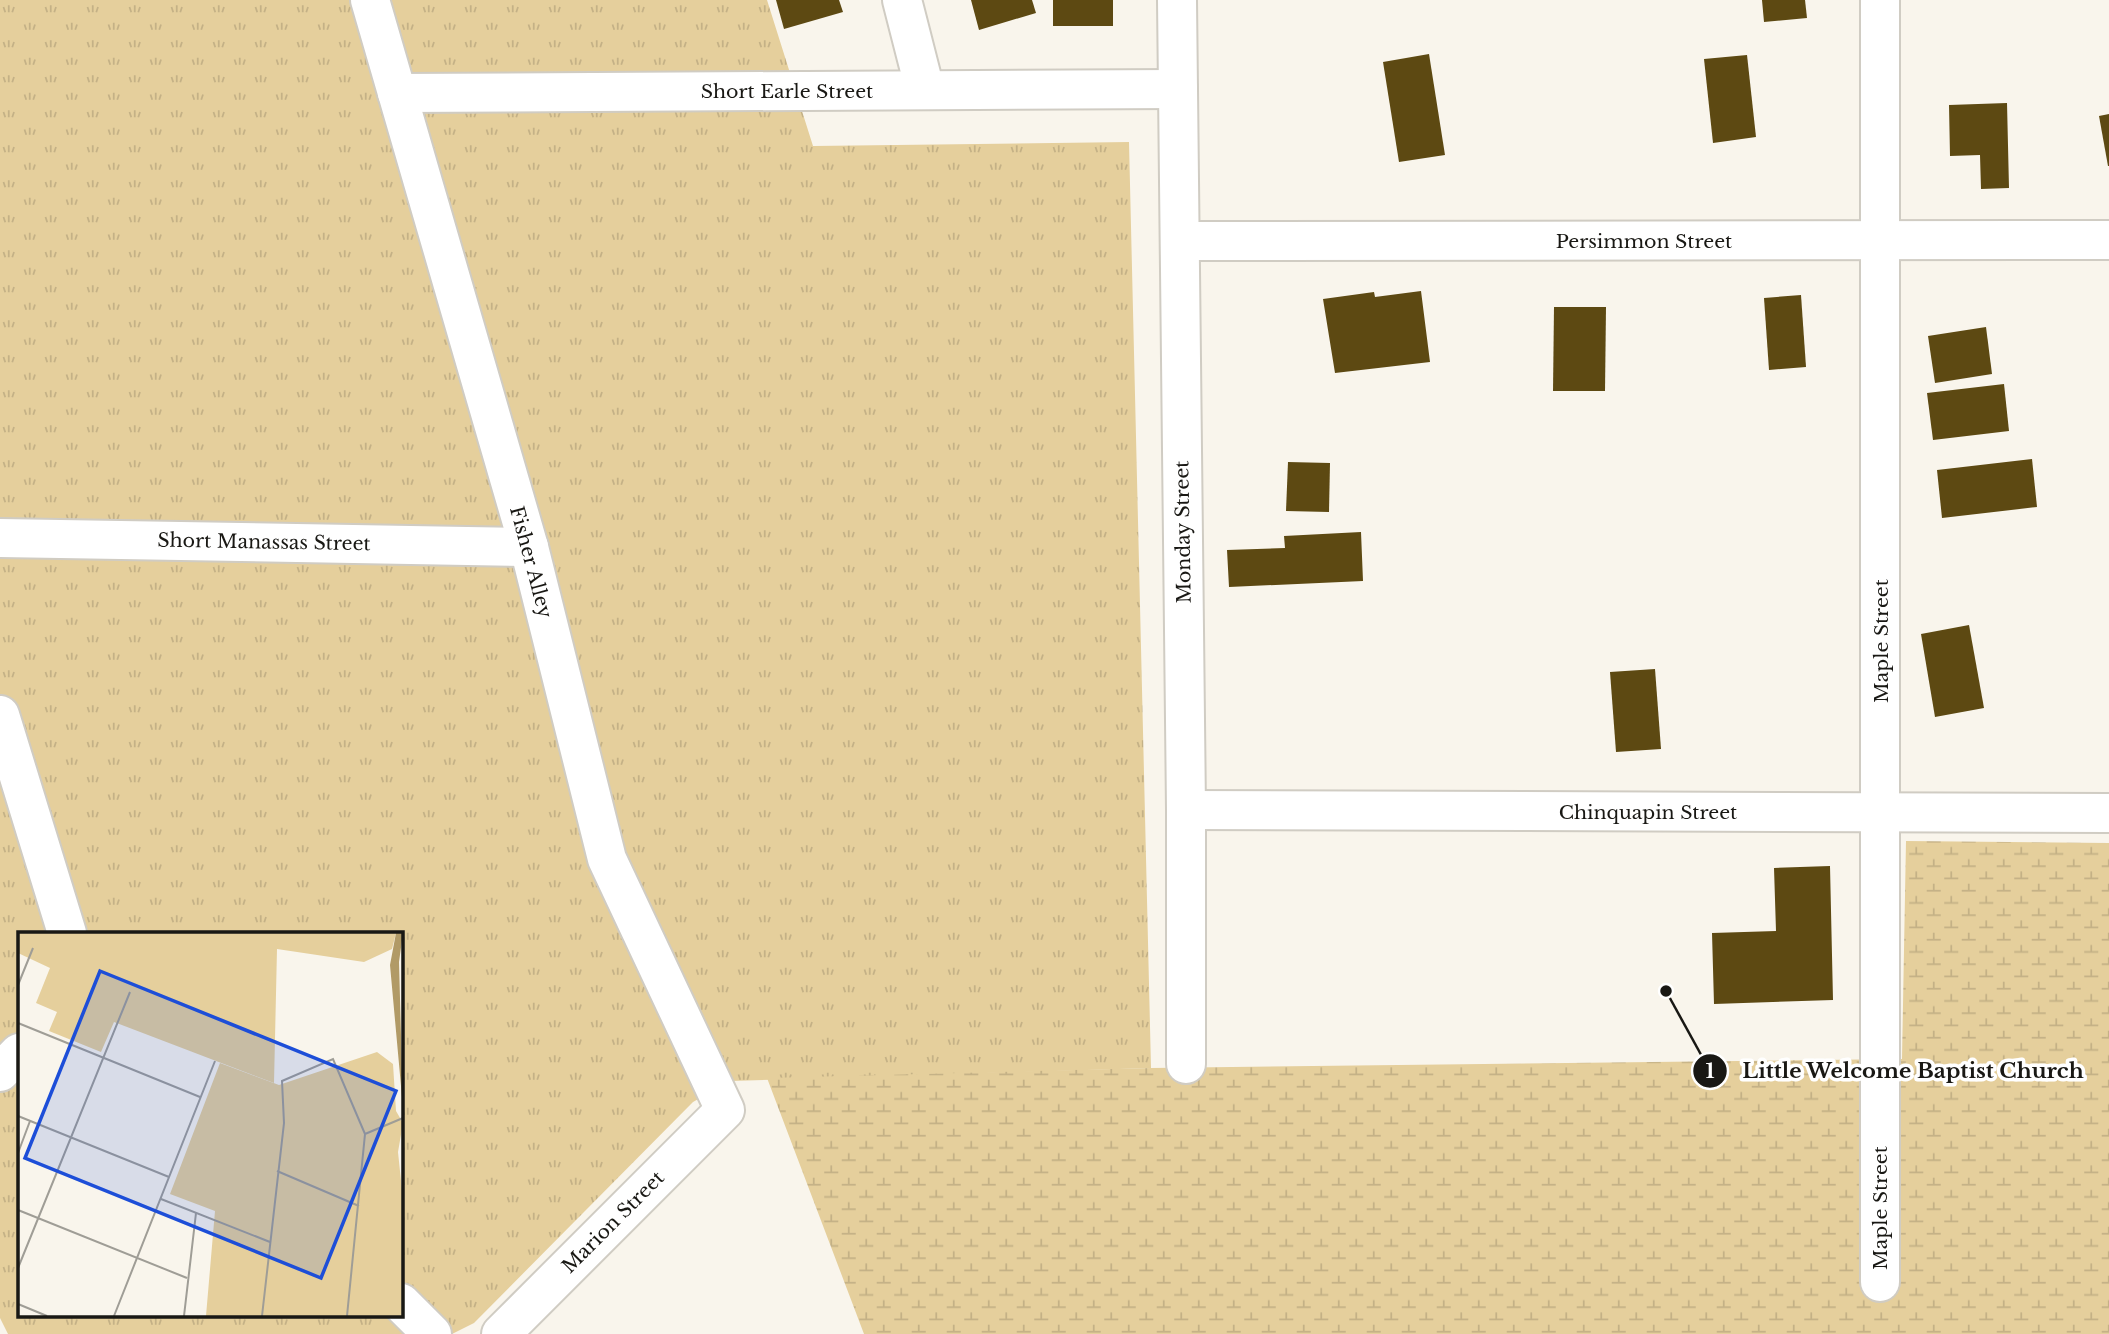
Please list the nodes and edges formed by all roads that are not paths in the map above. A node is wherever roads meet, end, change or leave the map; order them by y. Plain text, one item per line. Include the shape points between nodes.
1 (370, 0) edge
2 (902, 0) edge
3 (1177, 0) edge
4 (1880, 0) edge
5 (1178, 89) junction
6 (925, 90) junction
7 (397, 93) junction
8 (2109, 240) edge
9 (1180, 241) junction
10 (1880, 241) junction
11 (0, 538) edge
12 (528, 547) junction
13 (0, 715) edge
14 (1186, 810) junction
15 (1881, 813) junction
16 (2109, 813) edge
17 (67, 932) edge
18 (18, 1054) edge
19 (1186, 1064) dead end
20 (0, 1073) edge
21 (725, 1110) joint
22 (1880, 1282) dead end
23 (402, 1304) edge
24 (432, 1334) edge
25 (501, 1334) edge

1 - 7 street, Fisher Alley
2 - 6 street
3 - 5 street, Monday Street
4 - 10 street, Maple Street
5 - 6 street, Short Earle Street
5 - 9 street, Monday Street
6 - 7 street, Short Earle Street
7 - 12 street, Fisher Alley
8 - 10 street, Persimmon Street
9 - 10 street, Persimmon Street
9 - 14 street, Monday Street
10 - 15 street, Maple Street
11 - 12 street, Short Manassas Street
12 - 21 street, Fisher Alley via 607,859
13 - 17 street
14 - 15 street, Chinquapin Street
14 - 19 street, Monday Street
15 - 16 street, Chinquapin Street
15 - 22 street, Maple Street
18 - 20 street
21 - 25 street, Marion Street
23 - 24 street

